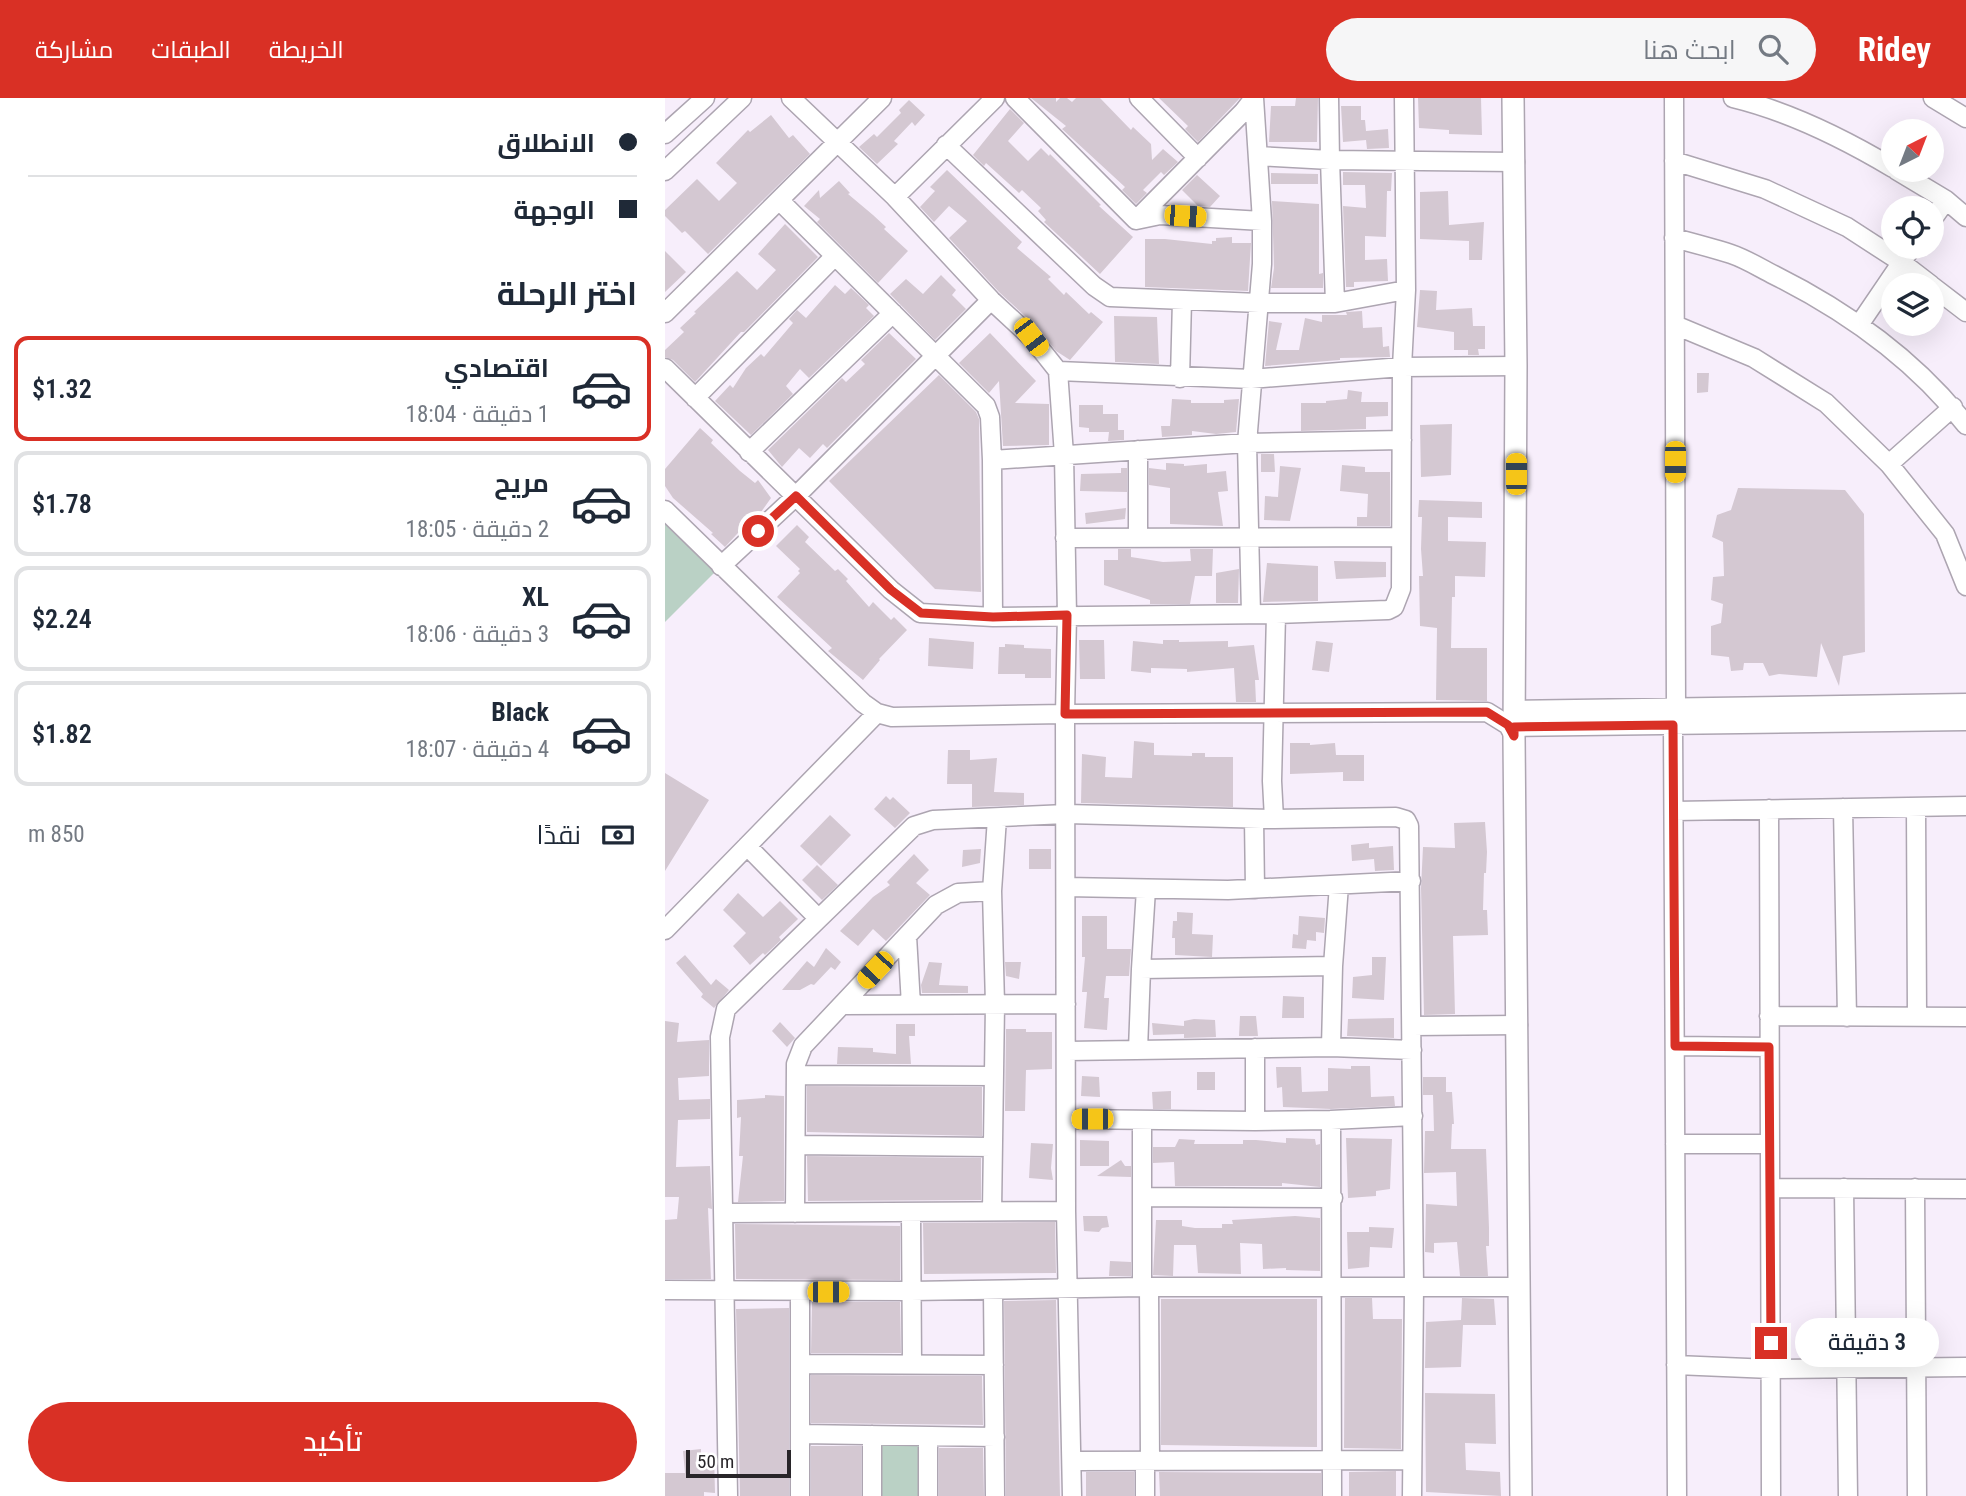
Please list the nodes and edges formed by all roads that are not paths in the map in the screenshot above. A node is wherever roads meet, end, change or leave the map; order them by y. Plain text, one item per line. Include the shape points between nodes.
1 (705, 98) edge
2 (742, 98) edge
3 (791, 98) edge
4 (881, 98) edge
5 (995, 98) edge
6 (1014, 98) edge
7 (1139, 98) edge
8 (1254, 98) edge
9 (1329, 98) edge
10 (1404, 98) edge
11 (1513, 98) edge
12 (1674, 98) edge
13 (1733, 98) edge
14 (1933, 98) edge
15 (1966, 118) edge
16 (665, 134) edge
17 (835, 143) junction
18 (946, 145) junction
19 (1258, 156) junction
20 (1198, 158) junction
21 (1330, 160) junction
22 (1404, 161) junction
23 (1674, 161) junction
24 (1881, 161) edge
25 (1515, 162) junction
26 (665, 171) edge
27 (1916, 182) edge
28 (895, 198) junction
29 (779, 200) junction
30 (1946, 200) junction
31 (1944, 203) edge
32 (1966, 217) edge
33 (1136, 220) junction
34 (1262, 221) junction
35 (1674, 238) junction
36 (835, 256) junction
37 (1903, 259) edge
38 (1901, 262) junction
39 (1915, 273) edge
40 (1406, 290) junction
41 (1944, 296) edge
42 (991, 300) junction
43 (1182, 300) junction
44 (1259, 303) junction
45 (1335, 303) junction
46 (665, 313) edge
47 (893, 313) junction
48 (1966, 313) edge
49 (1675, 326) junction
50 (1859, 326) junction
51 (937, 355) junction
52 (1516, 366) junction
53 (1402, 367) junction
54 (665, 368) edge
55 (1058, 371) junction
56 (1180, 378) junction
57 (1251, 379) junction
58 (695, 398) junction
59 (1952, 407) junction
60 (1966, 425) edge
61 (1402, 440) junction
62 (1247, 443) junction
63 (1138, 450) junction
64 (749, 452) junction
65 (1064, 455) junction
66 (992, 460) junction
67 (1889, 464) junction
68 (796, 496) junction
69 (665, 510) edge
70 (1249, 537) junction
71 (1401, 537) junction
72 (1065, 538) junction
73 (1138, 538) junction
74 (721, 566) junction
75 (1966, 586) edge
76 (1251, 614) junction
77 (1276, 614) junction
78 (1067, 615) junction
79 (993, 617) junction
80 (1515, 689) junction
81 (1966, 703) edge
82 (1487, 712) junction
83 (877, 713) junction
84 (1065, 714) junction
85 (1275, 714) junction
86 (1675, 717) junction
87 (1966, 721) edge
88 (1514, 725) junction
89 (1966, 806) edge
90 (1916, 807) junction
91 (1843, 808) junction
92 (1769, 809) junction
93 (1674, 811) junction
94 (1066, 814) junction
95 (997, 818) junction
96 (1254, 819) junction
97 (1273, 819) junction
98 (747, 846) junction
99 (1411, 881) junction
100 (1339, 885) junction
101 (1066, 887) junction
102 (1146, 889) junction
103 (1255, 890) junction
104 (992, 891) junction
105 (818, 918) junction
106 (665, 930) edge
107 (907, 936) junction
108 (1333, 967) junction
109 (1141, 969) junction
110 (995, 1004) junction
111 (1066, 1004) junction
112 (843, 1005) junction
113 (911, 1005) junction
114 (1769, 1016) junction
115 (1847, 1017) junction
116 (1917, 1017) junction
117 (1966, 1017) edge
118 (1518, 1025) junction
119 (1412, 1026) junction
120 (1675, 1046) junction
121 (1331, 1047) junction
122 (1769, 1047) junction
123 (1255, 1048) junction
124 (1139, 1050) junction
125 (1412, 1050) junction
126 (1067, 1051) junction
127 (796, 1075) junction
128 (993, 1076) junction
129 (1413, 1116) junction
130 (1067, 1119) junction
131 (1142, 1120) junction
132 (1331, 1120) junction
133 (1255, 1121) junction
134 (1675, 1144) junction
135 (1770, 1144) junction
136 (796, 1145) junction
137 (992, 1147) junction
138 (1770, 1188) junction
139 (1844, 1188) junction
140 (1915, 1188) junction
141 (1966, 1189) edge
142 (1142, 1197) junction
143 (1333, 1198) junction
144 (992, 1211) junction
145 (1066, 1211) junction
146 (724, 1213) junction
147 (795, 1213) junction
148 (911, 1213) junction
149 (1333, 1286) junction
150 (1145, 1287) junction
151 (1414, 1287) junction
152 (1519, 1287) junction
153 (1068, 1289) junction
154 (665, 1290) edge
155 (725, 1291) junction
156 (911, 1291) junction
157 (993, 1291) junction
158 (800, 1292) junction
159 (801, 1364) junction
160 (912, 1364) junction
161 (994, 1365) junction
162 (1676, 1365) junction
163 (1966, 1367) edge
164 (1847, 1368) junction
165 (1916, 1368) junction
166 (1771, 1369) junction
167 (801, 1434) junction
168 (872, 1435) junction
169 (928, 1437) junction
170 (995, 1437) junction
171 (1331, 1460) junction
172 (1412, 1460) junction
173 (1073, 1461) junction
174 (1148, 1462) junction
175 (728, 1496) edge
176 (800, 1496) edge
177 (872, 1496) edge
178 (928, 1496) edge
179 (995, 1496) edge
180 (1072, 1496) edge
181 (1145, 1496) edge
182 (1332, 1496) edge
183 (1412, 1496) edge
184 (1521, 1496) edge
185 (1677, 1496) edge
186 (1771, 1496) edge
187 (1848, 1496) edge
188 (1917, 1496) edge

1 - 16 street
2 - 26 street
3 - 17 street
4 - 17 street
5 - 18 street
6 - 33 street
7 - 20 street
8 - 19 street
8 - 20 street
9 - 21 street
10 - 22 street
11 - 25 main road
12 - 23 street
13 - 24 street via 1758,104
14 - 15 street
17 - 28 street
17 - 29 street
18 - 28 street
18 - 43 street via 1110,297
19 - 21 street
19 - 34 street
20 - 33 street
21 - 22 street
21 - 45 street
22 - 25 street
22 - 40 street
23 - 35 street
23 - 38 street via 1765,189 1847,227
25 - 52 main road
27 - 30 street
28 - 42 street
29 - 36 street
29 - 46 street
30 - 31 street
30 - 32 street
33 - 34 street via 1160,215
34 - 44 street
35 - 49 street
35 - 50 street via 1733,255
36 - 47 street
36 - 58 street
37 - 38 street
38 - 39 street
38 - 50 street
40 - 45 street
40 - 53 street
41 - 48 street
42 - 51 street
42 - 55 street via 1031,337
43 - 44 street
43 - 56 street
44 - 45 street
44 - 57 street
47 - 51 street
47 - 64 street
49 - 67 street via 1753,358 1826,403
49 - 86 street
50 - 59 street
51 - 66 street via 986,406
51 - 68 street
52 - 53 street
52 - 80 main road
53 - 57 street
53 - 61 street
54 - 58 street
55 - 56 street
55 - 65 street
56 - 57 street
57 - 62 street
58 - 64 street
59 - 60 street
59 - 67 street
61 - 62 street
61 - 71 street
62 - 63 street
62 - 70 street
63 - 65 street
63 - 73 street
64 - 68 street
65 - 66 street
65 - 72 street
66 - 79 street
67 - 75 street via 1945,534
68 - 74 street
68 - 79 street via 912,609
69 - 74 street
70 - 71 street
70 - 73 street
70 - 76 street
71 - 77 street via 1401,589 1394,607
72 - 73 street
72 - 78 street
74 - 83 street
76 - 77 street
76 - 78 street
77 - 85 street
78 - 79 street
78 - 84 street
80 - 82 street
80 - 88 main road
81 - 86 street
82 - 85 street
82 - 88 street
83 - 84 street via 892,717
83 - 98 street
84 - 85 street
84 - 94 street
85 - 97 street
86 - 87 street
86 - 88 street
86 - 93 street
88 - 118 main road
89 - 90 street
90 - 91 street
90 - 116 street
91 - 92 street
91 - 115 street
92 - 93 street
92 - 114 street
93 - 120 street
94 - 95 street
94 - 96 street
94 - 101 street
95 - 104 street
95 - 105 street via 933,820 914,826
96 - 97 street
96 - 103 street
97 - 99 street via 1402,818 1409,826
98 - 105 street
98 - 106 street
99 - 100 street
99 - 119 street
100 - 103 street
100 - 108 street
101 - 102 street
101 - 111 street
102 - 103 street
102 - 109 street
104 - 107 street via 946,898
104 - 110 street
105 - 146 street via 726,1009 722,1021
107 - 112 street
107 - 113 street
108 - 109 street
108 - 121 street
109 - 124 street
110 - 111 street
110 - 113 street
110 - 128 street
111 - 126 street
112 - 113 street
112 - 127 street via 803,1046
114 - 115 street
114 - 122 street
115 - 116 street
116 - 117 street
118 - 119 street
118 - 152 main road
119 - 125 street
120 - 122 street
120 - 134 street
121 - 123 street
121 - 125 street
122 - 135 street
123 - 124 street
123 - 133 street
124 - 126 street
125 - 129 street
126 - 130 street
127 - 128 street
127 - 136 street
128 - 137 street
129 - 132 street
129 - 151 street
130 - 131 street
130 - 145 street
131 - 133 street
131 - 142 street
132 - 133 street
132 - 143 street
134 - 135 street
134 - 162 street
135 - 138 street
136 - 137 street
136 - 147 street
137 - 144 street
138 - 139 street
138 - 166 street
139 - 140 street
139 - 164 street
140 - 141 street
140 - 165 street
142 - 143 street
142 - 150 street
143 - 149 street
144 - 145 street
144 - 148 street
145 - 153 street
146 - 147 street
146 - 155 street
147 - 148 street
148 - 156 street
149 - 150 street
149 - 151 street
149 - 171 street
150 - 153 street
150 - 174 street
151 - 152 street
151 - 172 street
152 - 184 main road
153 - 157 street
153 - 173 street
154 - 155 street
155 - 158 street
155 - 175 street
156 - 157 street
156 - 158 street
156 - 160 street
157 - 161 street
158 - 159 street
159 - 160 street
159 - 167 street
160 - 161 street
161 - 170 street
162 - 166 street
162 - 185 street
163 - 165 street
164 - 165 street
164 - 166 street
164 - 187 street
165 - 188 street
166 - 186 street
167 - 168 street
167 - 176 street
168 - 169 street
168 - 177 street
169 - 170 street
169 - 178 street
170 - 179 street
171 - 172 street
171 - 174 street
171 - 182 street
172 - 183 street
173 - 174 street
173 - 180 street
174 - 181 street

